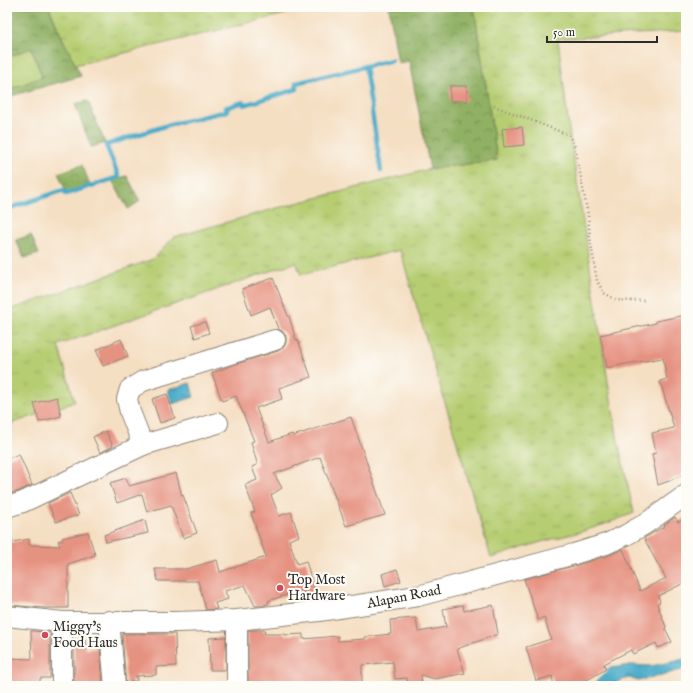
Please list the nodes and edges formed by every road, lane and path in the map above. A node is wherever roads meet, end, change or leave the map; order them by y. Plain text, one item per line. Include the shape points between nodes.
1 (494, 106) dead end
2 (646, 300) dead end
3 (275, 340) dead end
4 (218, 423) dead end
5 (143, 445) junction
6 (686, 495) edge
7 (7, 507) edge
8 (7, 616) edge
9 (237, 620) junction
10 (108, 621) junction
11 (62, 622) junction
12 (62, 686) edge
13 (116, 686) edge
14 (237, 686) edge

1 - 2 path via 569,135 575,147 597,281 604,293 617,300
3 - 5 street via 143,381 130,389 127,399 130,412
4 - 5 street
5 - 7 street via 23,502
6 - 9 street, Alapan Road via 626,535 574,554 418,596
8 - 11 street, Alapan Road
9 - 10 street, Alapan Road
9 - 14 street
10 - 11 street, Alapan Road
10 - 13 street
11 - 12 street

